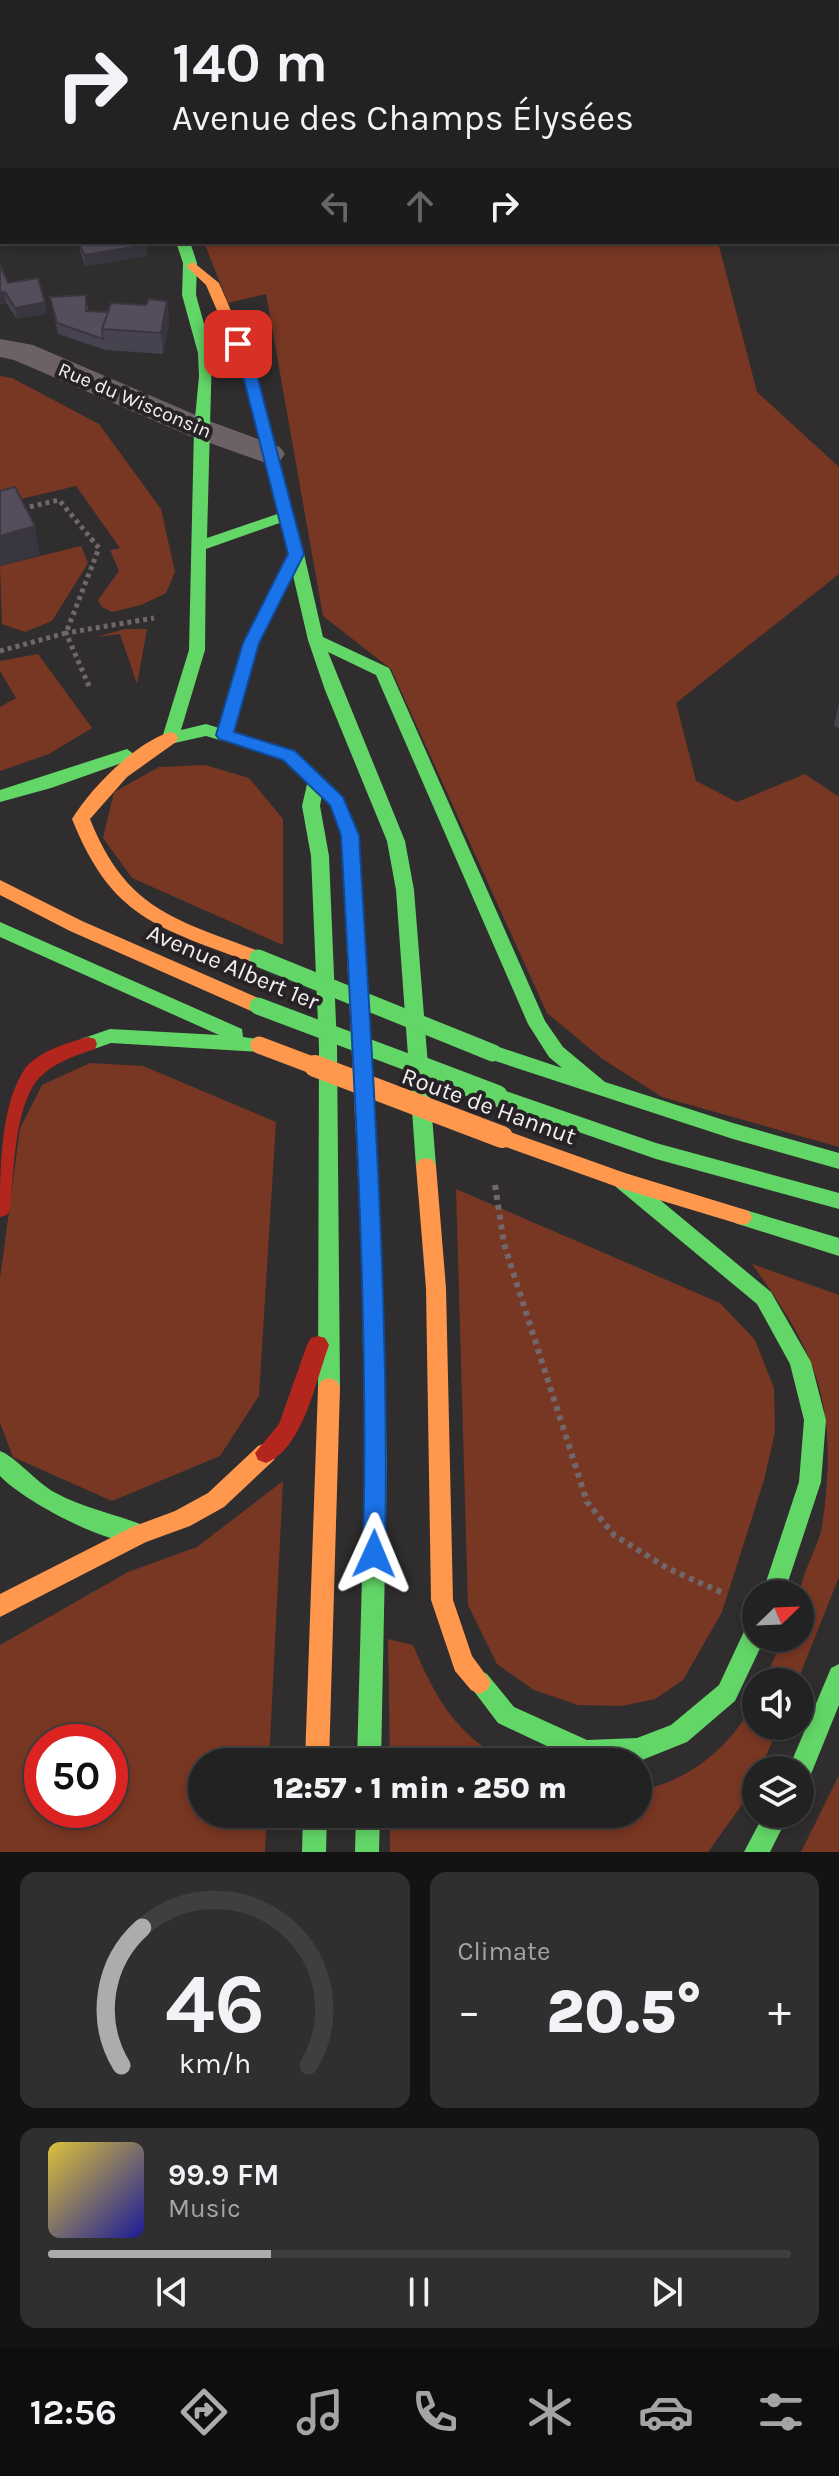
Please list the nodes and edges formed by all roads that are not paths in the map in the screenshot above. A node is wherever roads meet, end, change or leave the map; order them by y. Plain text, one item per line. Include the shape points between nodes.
1 (184, 244) edge
2 (190, 263) junction
3 (0, 348) edge
4 (201, 429) junction
5 (269, 454) junction
6 (286, 516) junction
7 (200, 546) junction
8 (296, 554) junction
9 (316, 640) junction
10 (225, 735) junction
11 (170, 738) junction
12 (316, 780) junction
13 (0, 796) edge
14 (350, 835) junction
15 (0, 887) edge
16 (405, 890) junction
17 (0, 929) edge
18 (259, 1045) junction
19 (599, 1088) junction
20 (497, 1096) joint
21 (839, 1161) edge
22 (623, 1181) junction
23 (839, 1201) edge
24 (0, 1209) edge
25 (839, 1247) edge
26 (331, 1309) junction
27 (0, 1461) edge
28 (140, 1534) junction
29 (778, 1580) edge
30 (0, 1606) edge
31 (746, 1652) edge
32 (839, 1676) edge
33 (317, 1748) edge
34 (369, 1748) edge
35 (806, 1756) edge
36 (315, 1828) edge
37 (368, 1828) edge
38 (769, 1828) edge
39 (314, 1852) edge
40 (367, 1852) edge
41 (756, 1852) edge

1 - 2 main road
2 - 4 main road via 189,295 205,353
2 - 5 main road via 212,283 247,364
3 - 4 street, Rue du Wisconsin via 22,352
4 - 5 street, Rue du Wisconsin
4 - 7 main road
5 - 6 main road
6 - 7 main road
6 - 8 main road
7 - 11 main road via 197,650
8 - 9 main road
8 - 10 main road via 251,643
9 - 16 main road via 396,841
9 - 19 main road via 383,672 537,1024 556,1052
10 - 11 main road via 206,730
10 - 12 main road via 289,755
11 - 13 main road
11 - 19 main road, bridge via 119,769 81,819 87,848 106,880 136,907 493,1053
12 - 14 main road via 337,802
12 - 26 main road via 311,806 320,856 328,1031
14 - 16 main road
14 - 34 main road via 370,1180 376,1449
15 - 20 main road, Avenue Albert 1er, bridge via 258,1006
16 - 31 main road via 436,1288 442,1600 463,1663 506,1715 586,1752 637,1750 679,1734 727,1693
17 - 18 main road, Route de Hannut
18 - 22 main road, Route de Hannut, bridge
18 - 24 main road via 110,1036 65,1052 31,1073 17,1100
19 - 21 main road
20 - 23 main road, Route de Hannut via 656,1151
22 - 25 main road, Route de Hannut
22 - 29 main road via 764,1298 800,1362 815,1420 810,1482
26 - 28 main road via 288,1430 216,1500
26 - 33 main road
27 - 28 main road via 14,1480 73,1514
28 - 30 main road
32 - 35 main road
36 - 39 main road
37 - 40 main road
38 - 41 main road

